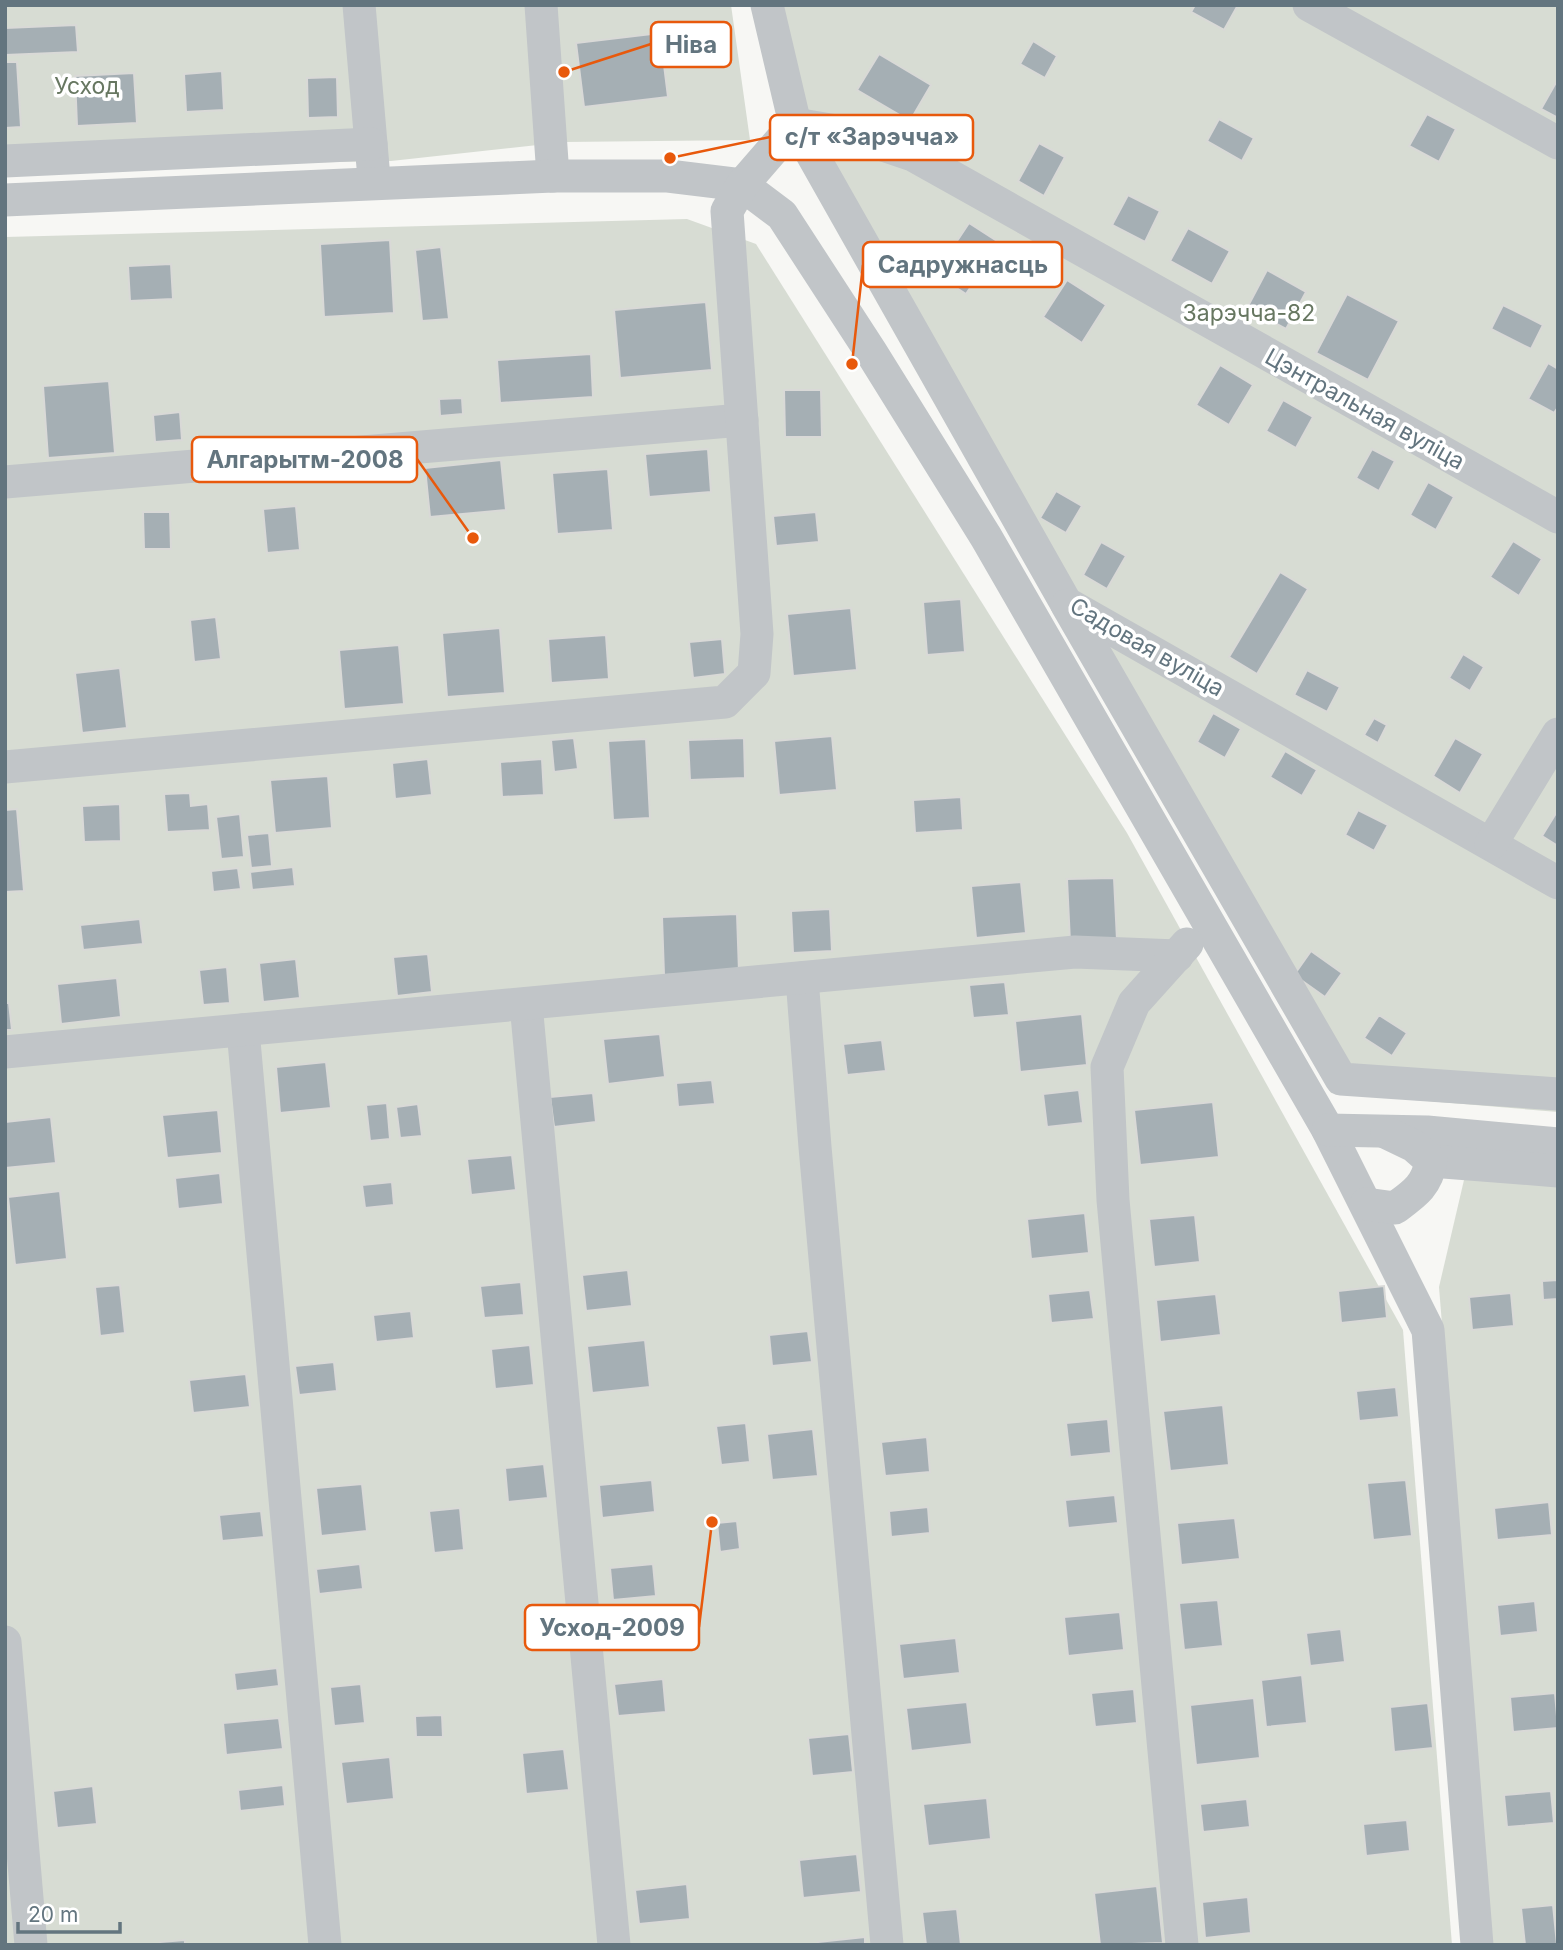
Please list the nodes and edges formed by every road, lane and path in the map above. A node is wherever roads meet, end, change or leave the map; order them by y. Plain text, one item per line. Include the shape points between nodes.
1 (359, 5) edge
2 (541, 5) edge
3 (767, 5) edge
4 (1309, 5) edge
5 (795, 124) junction
6 (1558, 143) edge
7 (371, 144) junction
8 (5, 161) edge
9 (553, 176) junction
10 (374, 184) junction
11 (742, 185) junction
12 (5, 200) edge
13 (742, 420) junction
14 (5, 482) edge
15 (1558, 517) edge
16 (1066, 603) junction
17 (1558, 734) edge
18 (5, 767) edge
19 (1491, 844) junction
20 (1558, 883) edge
21 (1208, 922) junction
22 (1177, 956) junction
23 (802, 978) junction
24 (526, 1004) junction
25 (243, 1030) junction
26 (5, 1052) edge
27 (1558, 1094) edge
28 (1328, 1130) junction
29 (1387, 1133) junction
30 (1558, 1144) edge
31 (1430, 1161) junction
32 (1558, 1171) edge
33 (1366, 1204) junction
34 (5, 1642) edge
35 (5, 1910) edge
36 (8, 1945) edge
37 (31, 1945) edge
38 (325, 1945) edge
39 (614, 1945) edge
40 (887, 1945) edge
41 (1182, 1945) edge
42 (1477, 1945) edge

1 - 7 street
2 - 9 street
3 - 5 street, Садовая вуліца
4 - 6 street
5 - 11 street
5 - 15 street, Цэнтральная вуліца via 848,134 913,155
5 - 16 street, Садовая вуліца
7 - 8 street
7 - 10 street
9 - 10 street
9 - 11 street via 668,176
10 - 12 street
11 - 13 street via 727,211
11 - 21 street via 782,215 871,352 986,537
13 - 14 street
13 - 18 street via 757,634 754,673 725,702
16 - 19 street, Садовая вуліца
16 - 27 street via 1341,1079
17 - 19 street
19 - 20 street, Садовая вуліца
21 - 22 street
21 - 28 street
22 - 23 street via 1075,952
22 - 41 street via 1134,1003 1107,1067 1113,1200
23 - 24 street
23 - 40 street
24 - 25 street
24 - 39 street
25 - 26 street
25 - 38 street
28 - 29 street
28 - 33 street
29 - 30 street via 1427,1132
29 - 31 street via 1414,1146
31 - 32 street
31 - 33 street via 1428,1177 1395,1208
33 - 42 street via 1429,1330
34 - 37 street
35 - 36 street

